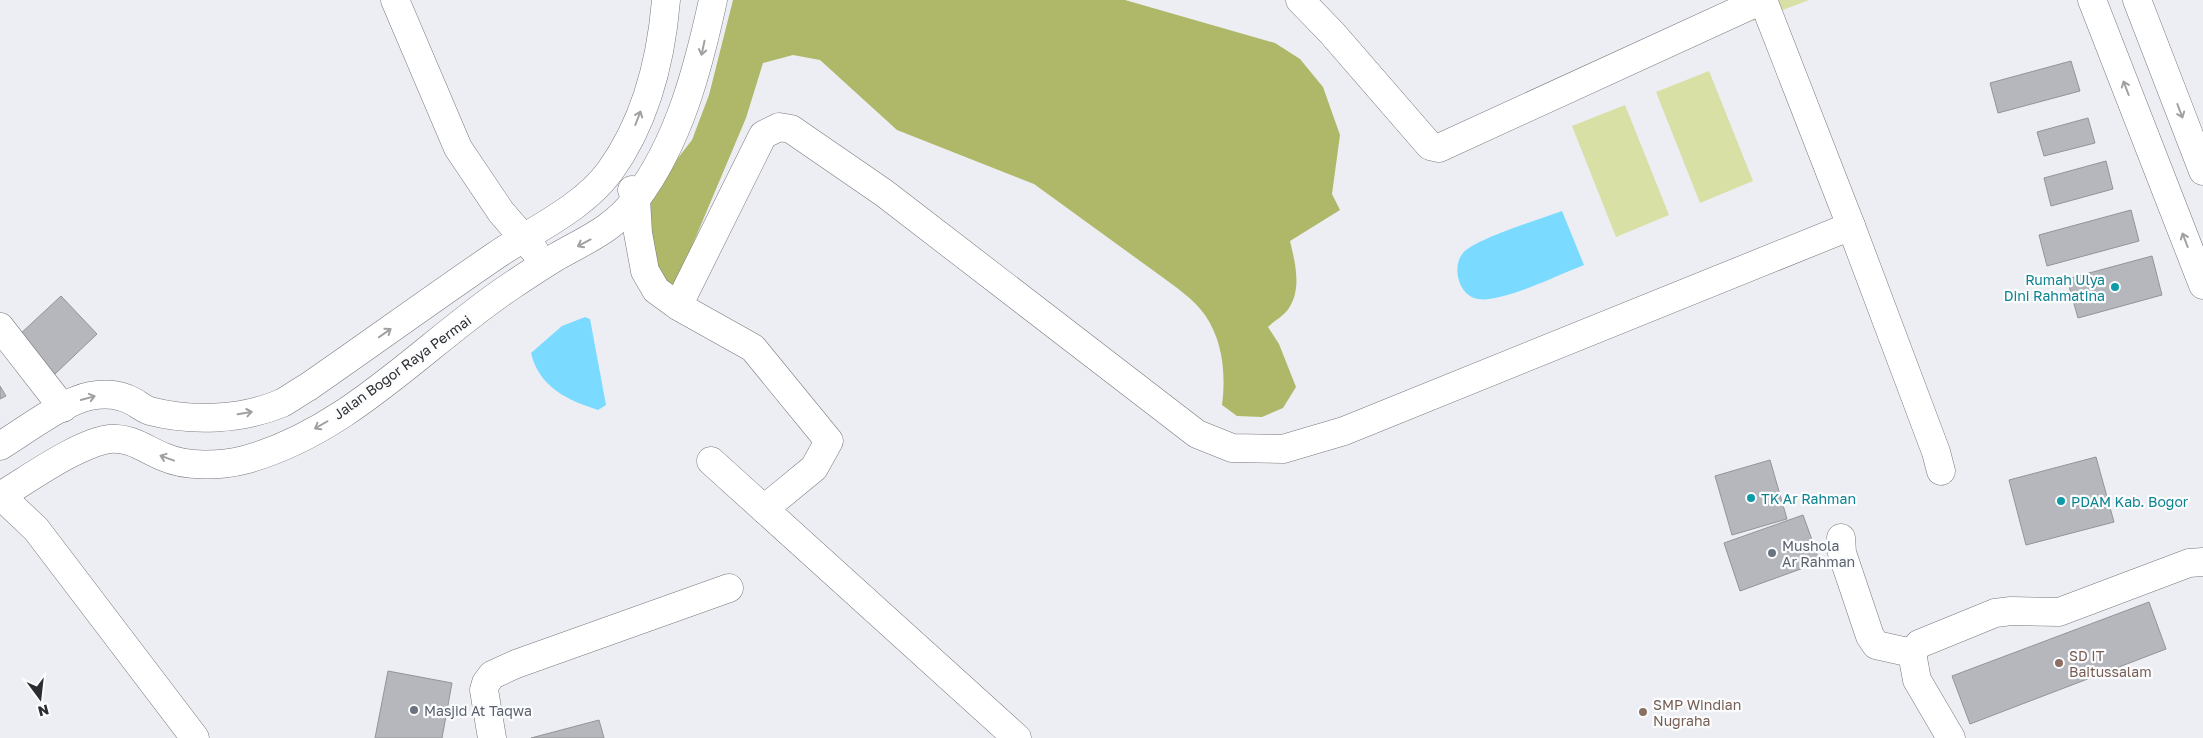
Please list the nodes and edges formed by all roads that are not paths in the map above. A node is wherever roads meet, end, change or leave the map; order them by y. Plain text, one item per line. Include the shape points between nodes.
1 (394, 0) edge
2 (666, 0) edge
3 (713, 0) edge
4 (1300, 0) edge
5 (1763, 0) edge
6 (2092, 0) edge
7 (2137, 0) edge
8 (618, 156) junction
9 (2203, 171) edge
10 (636, 199) junction
11 (1851, 226) junction
12 (522, 238) junction
13 (546, 264) junction
14 (2203, 285) edge
15 (678, 306) junction
16 (0, 327) edge
17 (63, 408) junction
18 (0, 446) edge
19 (712, 461) dead end
20 (1941, 471) dead end
21 (0, 495) edge
22 (764, 509) junction
23 (1841, 538) dead end
24 (2203, 562) edge
25 (729, 588) dead end
26 (1912, 653) junction
27 (195, 738) edge
28 (492, 738) edge
29 (1017, 738) edge
30 (1951, 738) edge

1 - 12 street via 458,148
8 -> 2 street via 634,128 655,76
3 -> 10 street, Jalan Bogor Raya Permai via 700,58 684,106 657,170
4 - 5 street via 1430,146 1439,148
5 - 11 street
14 -> 6 street
7 -> 9 street
8 - 10 street
8 - 12 street via 610,172 580,202
10 -> 13 street, Jalan Bogor Raya Permai via 608,228
10 - 15 street via 645,271 656,290
11 - 15 street via 1344,431 1283,449 1232,448 1197,434 884,193 791,129 779,127 762,135
11 - 20 street
12 - 13 street
17 -> 12 street via 88,396 106,394 122,396 148,410 174,416 200,418 258,411 308,387
13 -> 21 street, Jalan Bogor Raya Permai via 510,287 368,396 312,431 276,448 243,460 180,462 134,442 111,439 90,444
15 - 22 street via 753,348 829,441 814,468
16 - 17 street
17 - 18 street
19 - 22 street
21 - 27 street via 36,529
22 - 29 street
23 - 26 street via 1842,553 1870,636 1876,645
24 - 26 street via 2189,563 2059,612 1994,613 1918,644
25 - 28 street via 492,675 484,690
26 - 30 street via 1916,680

